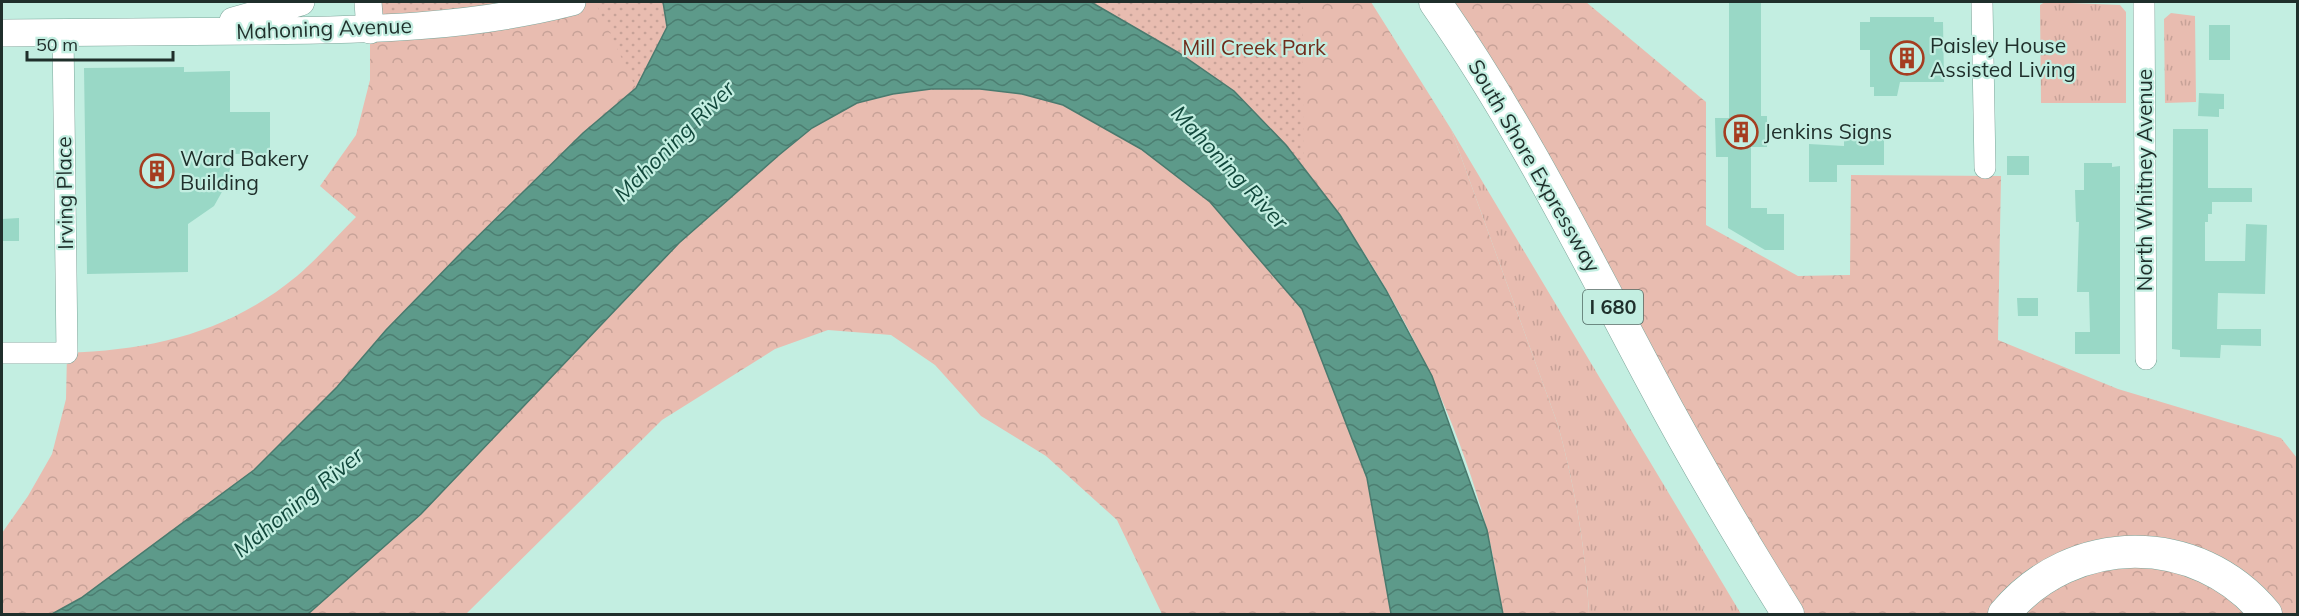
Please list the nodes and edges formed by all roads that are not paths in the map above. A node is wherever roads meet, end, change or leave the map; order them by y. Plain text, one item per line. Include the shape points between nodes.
1 (301, 2) edge
2 (368, 2) edge
3 (572, 2) edge
4 (1435, 2) edge
5 (1982, 2) edge
6 (2144, 2) edge
7 (370, 30) junction
8 (189, 32) junction
9 (2, 33) edge
10 (63, 33) junction
11 (1985, 168) dead end
12 (2, 353) edge
13 (2146, 359) dead end
14 (1788, 615) edge
15 (2004, 615) edge
16 (2266, 615) edge

1 - 8 main road
2 - 7 main road
3 - 7 main road, Mahoning Avenue via 470,23
4 - 14 highway, South Shore Expressway / I 680 via 1517,133 1650,378
5 - 11 street
6 - 13 street, North Whitney Avenue
7 - 8 main road, Mahoning Avenue
8 - 10 main road, Mahoning Avenue
9 - 10 main road, Mahoning Avenue
10 - 12 street, Irving Place via 67,352
15 - 16 highway via 2018,597 2069,564 2116,552 2141,551 2183,558 2211,570 2248,595

